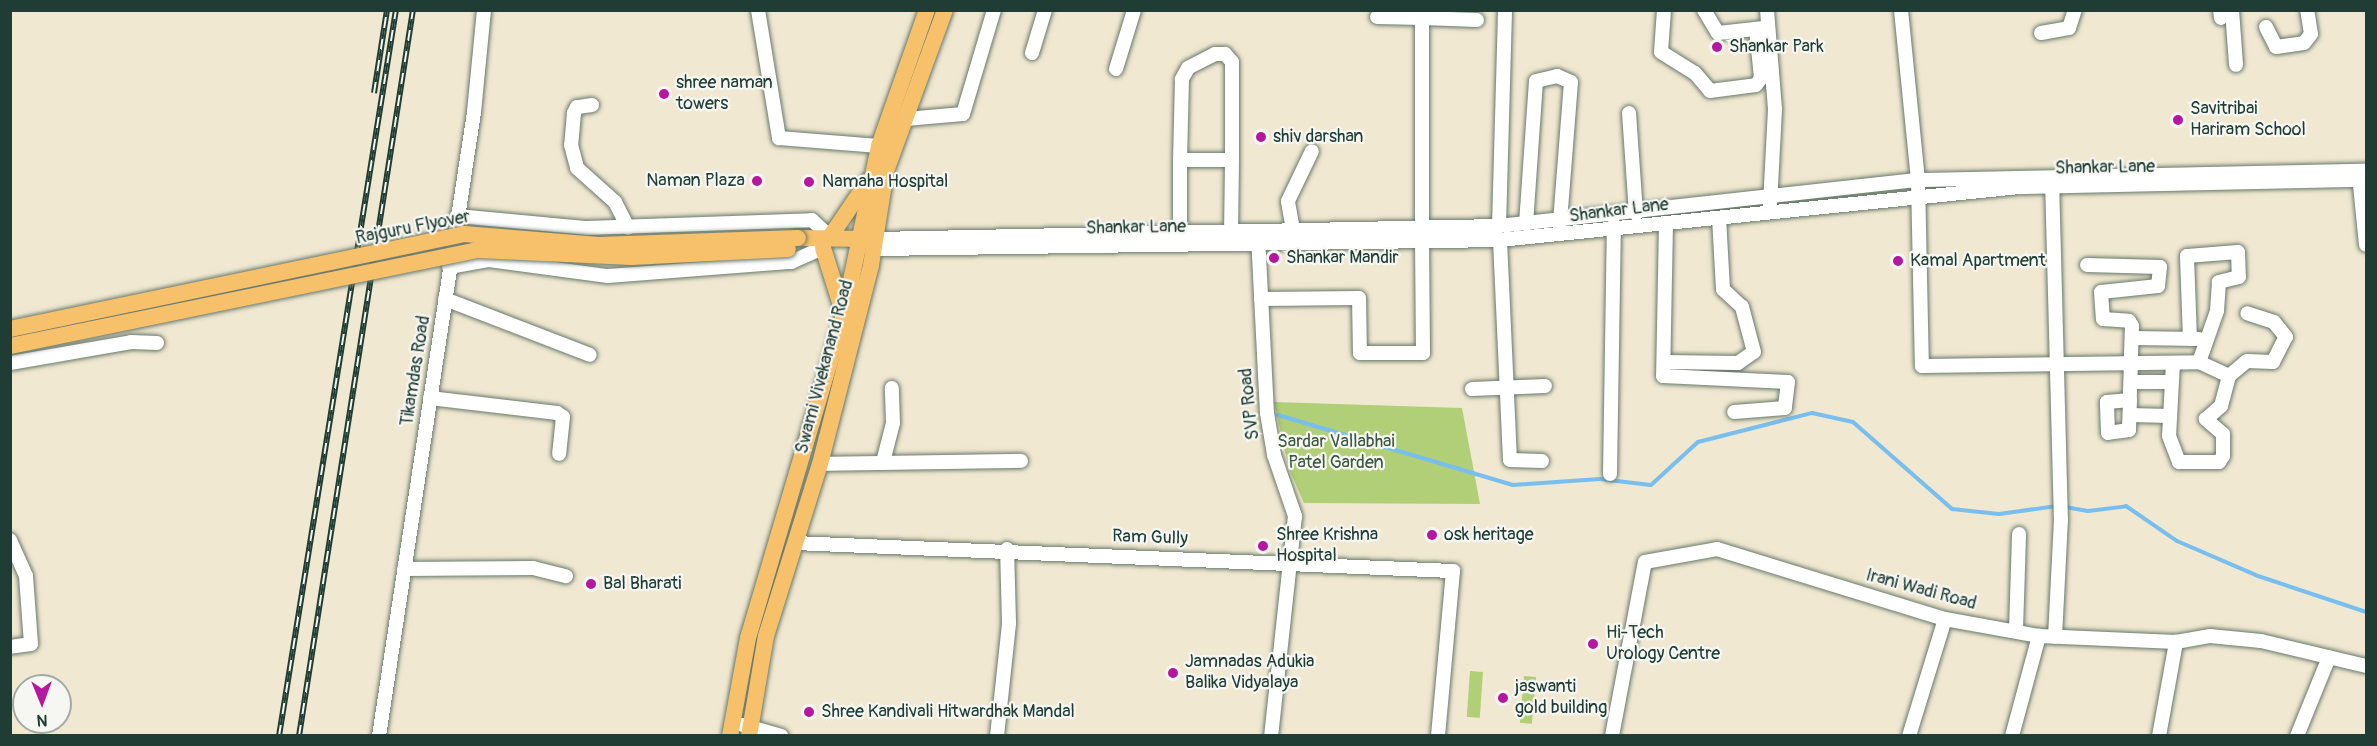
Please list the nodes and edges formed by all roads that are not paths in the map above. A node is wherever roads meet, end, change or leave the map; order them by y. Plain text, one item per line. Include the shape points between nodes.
1 (484, 10) edge
2 (758, 10) edge
3 (927, 10) edge
4 (945, 10) edge
5 (994, 10) edge
6 (1046, 10) edge
7 (1134, 10) edge
8 (1505, 10) edge
9 (1664, 10) edge
10 (1704, 10) edge
11 (1767, 10) edge
12 (1901, 10) edge
13 (2075, 10) edge
14 (2307, 10) edge
15 (2224, 13) edge
16 (1377, 16) dead end
17 (1422, 18) junction
18 (1478, 20) dead end
19 (2266, 27) dead end
20 (1763, 28) junction
21 (2041, 33) dead end
22 (1032, 53) dead end
23 (2236, 65) dead end
24 (1116, 69) dead end
25 (592, 105) dead end
26 (1629, 113) dead end
27 (906, 119) junction
28 (879, 146) junction
29 (1312, 151) dead end
30 (1180, 160) junction
31 (1232, 160) junction
32 (2363, 176) edge
33 (871, 177) junction
34 (1918, 180) junction
35 (2052, 180) junction
36 (1918, 196) junction
37 (1770, 197) junction
38 (1770, 213) junction
39 (1636, 214) junction
40 (457, 216) junction
41 (1613, 216) junction
42 (1719, 218) junction
43 (1560, 222) junction
44 (1526, 224) junction
45 (1666, 224) junction
46 (628, 228) junction
47 (1293, 230) junction
48 (1614, 231) junction
49 (1500, 233) junction
50 (1232, 234) junction
51 (1180, 235) junction
52 (1422, 235) junction
53 (1258, 238) junction
54 (826, 242) junction
55 (798, 243) junction
56 (868, 244) junction
57 (2367, 245) edge
58 (2087, 265) dead end
59 (449, 267) junction
60 (446, 299) junction
61 (1261, 299) junction
62 (2247, 313) dead end
63 (844, 314) junction
64 (10, 329) edge
65 (2132, 338) junction
66 (2190, 339) junction
67 (2207, 340) junction
68 (157, 343) dead end
69 (10, 346) edge
70 (590, 355) dead end
71 (2131, 362) junction
72 (10, 363) edge
73 (1664, 363) junction
74 (2057, 363) junction
75 (2173, 363) junction
76 (2199, 363) junction
77 (2229, 376) junction
78 (2131, 382) junction
79 (2170, 382) junction
80 (1545, 386) dead end
81 (1507, 387) junction
82 (892, 388) dead end
83 (1472, 389) dead end
84 (430, 398) junction
85 (2130, 400) junction
86 (1734, 412) dead end
87 (2130, 415) junction
88 (2170, 416) junction
89 (559, 454) dead end
90 (1021, 461) dead end
91 (1542, 461) dead end
92 (884, 462) junction
93 (820, 464) junction
94 (1610, 474) dead end
95 (2019, 534) dead end
96 (10, 540) edge
97 (795, 543) junction
98 (1007, 549) junction
99 (1292, 562) junction
100 (404, 569) junction
101 (566, 576) dead end
102 (1945, 619) junction
103 (2016, 631) junction
104 (2039, 636) junction
105 (2055, 637) junction
106 (2176, 642) junction
107 (10, 647) edge
108 (2329, 657) junction
109 (2367, 666) edge
110 (741, 730) edge
111 (379, 735) edge
112 (781, 735) edge
113 (997, 735) edge
114 (1271, 735) edge
115 (1438, 735) edge
116 (1612, 735) edge
117 (1909, 735) edge
118 (2012, 735) edge
119 (2159, 735) edge
120 (2297, 735) edge

1 - 40 street, Tikamdas Road
2 - 28 street via 779,138
3 - 28 main road, Swami Vivekanand Road
4 - 27 main road, Swami Vivekanand Road
5 - 27 street via 963,114
6 - 22 street
7 - 24 street
8 - 49 street
9 - 20 street via 1661,52 1695,73 1710,91 1756,85 1761,78
10 - 20 street via 1718,33
11 - 20 street
12 - 34 street
13 - 21 street via 2069,28
14 - 19 street via 2311,34 2304,42 2276,47
15 - 23 street
16 - 17 street
17 - 18 street
17 - 52 street
20 - 37 street via 1775,109
25 - 46 street via 577,107 574,113 571,145 577,168 615,202
26 - 39 street
27 - 56 main road, Swami Vivekanand Road via 886,171
28 - 33 main road, Swami Vivekanand Road
29 - 47 street via 1288,201
30 - 31 street
30 - 31 street via 1182,79 1199,60 1225,54 1232,62
30 - 51 street
31 - 50 street
32 - 35 street, Shankar Lane
32 - 57 street
33 - 54 main road
33 - 56 main road, Swami Vivekanand Road
34 - 35 street, Shankar Lane
34 - 36 street
34 - 37 street, Shankar Lane
35 - 36 street, Shankar Lane
35 - 74 street
36 - 38 street, Shankar Lane
36 - 74 street via 1922,366
37 - 38 street
37 - 39 street, Shankar Lane
38 - 42 street, Shankar Lane
39 - 41 street, Shankar Lane
40 - 46 street
40 - 59 street, Tikamdas Road
41 - 43 street, Shankar Lane
41 - 48 street
42 - 45 street, Shankar Lane
42 - 73 street via 1723,289 1742,307 1754,352 1738,363
43 - 44 street, Shankar Lane
43 - 44 street via 1571,82 1557,76 1536,81
44 - 49 street, Shankar Lane
45 - 48 street, Shankar Lane
45 - 73 street
46 - 54 street via 812,220
47 - 52 street, Shankar Lane
47 - 53 street, Shankar Lane
48 - 49 street, Shankar Lane
48 - 94 street
49 - 52 street, Shankar Lane
49 - 81 street
50 - 51 street, Shankar Lane
50 - 53 street, Shankar Lane
51 - 56 street, Shankar Lane
52 - 53 street, Shankar Lane
52 - 61 street via 1423,354 1360,353 1359,298
53 - 56 street, Shankar Lane
53 - 61 street, SVP Road
54 - 55 main road, Rajguru Flyover
54 - 56 main road, Rajguru Flyover
54 - 59 street via 791,262 608,276 489,260
54 - 63 main road
55 - 64 main road, Rajguru Flyover, bridge via 599,245 464,234
55 - 69 main road, Rajguru Flyover, bridge via 632,258 478,250
56 - 63 main road, Swami Vivekanand Road
56 - 93 main road, Swami Vivekanand Road
58 - 65 street via 2160,267 2158,286 2101,292 2103,320 2129,321
59 - 60 street, Tikamdas Road
60 - 70 street
60 - 84 street, Tikamdas Road
61 - 99 street, SVP Road via 1267,412 1274,455 1294,516
62 - 77 street via 2274,322 2286,337 2273,362 2247,361
63 - 110 main road, Swami Vivekanand Road via 748,638
65 - 66 street
65 - 71 street
66 - 67 street
66 - 67 street via 2187,256 2238,252 2239,277 2221,279
67 - 76 street
68 - 72 street via 131,342
71 - 74 street
71 - 75 street
71 - 78 street
73 - 86 street via 1666,377 1788,382 1785,408
74 - 105 street via 2061,519
75 - 76 street
75 - 79 street
76 - 77 street
77 - 88 street via 2221,406 2206,418 2223,434 2219,462 2179,462
78 - 79 street
78 - 85 street
79 - 88 street
80 - 81 street
81 - 83 street
81 - 91 street via 1510,460
82 - 92 street via 893,423
84 - 89 street via 557,412 562,417
84 - 100 street, Tikamdas Road
85 - 87 street
85 - 87 street via 2107,402 2105,429 2126,433
87 - 88 street
90 - 92 street
92 - 93 street
93 - 97 main road, Swami Vivekanand Road
95 - 103 street
96 - 107 street via 26,576 32,644
97 - 98 street, Ram Gully
97 - 110 main road, Swami Vivekanand Road
98 - 99 street, Ram Gully
98 - 113 street via 1009,623
99 - 114 street, SVP Road
99 - 115 street, Ram Gully via 1453,571
100 - 101 street via 533,568
100 - 111 street, Tikamdas Road
102 - 103 street, Irani Wadi Road
102 - 116 street, Irani Wadi Road via 1717,549 1645,562
102 - 117 street
103 - 104 street, Irani Wadi Road
104 - 105 street, Irani Wadi Road
104 - 118 street
105 - 106 street, Irani Wadi Road
106 - 108 street, Irani Wadi Road via 2230,638
106 - 119 street
108 - 109 street, Irani Wadi Road
108 - 120 street
110 - 112 street

